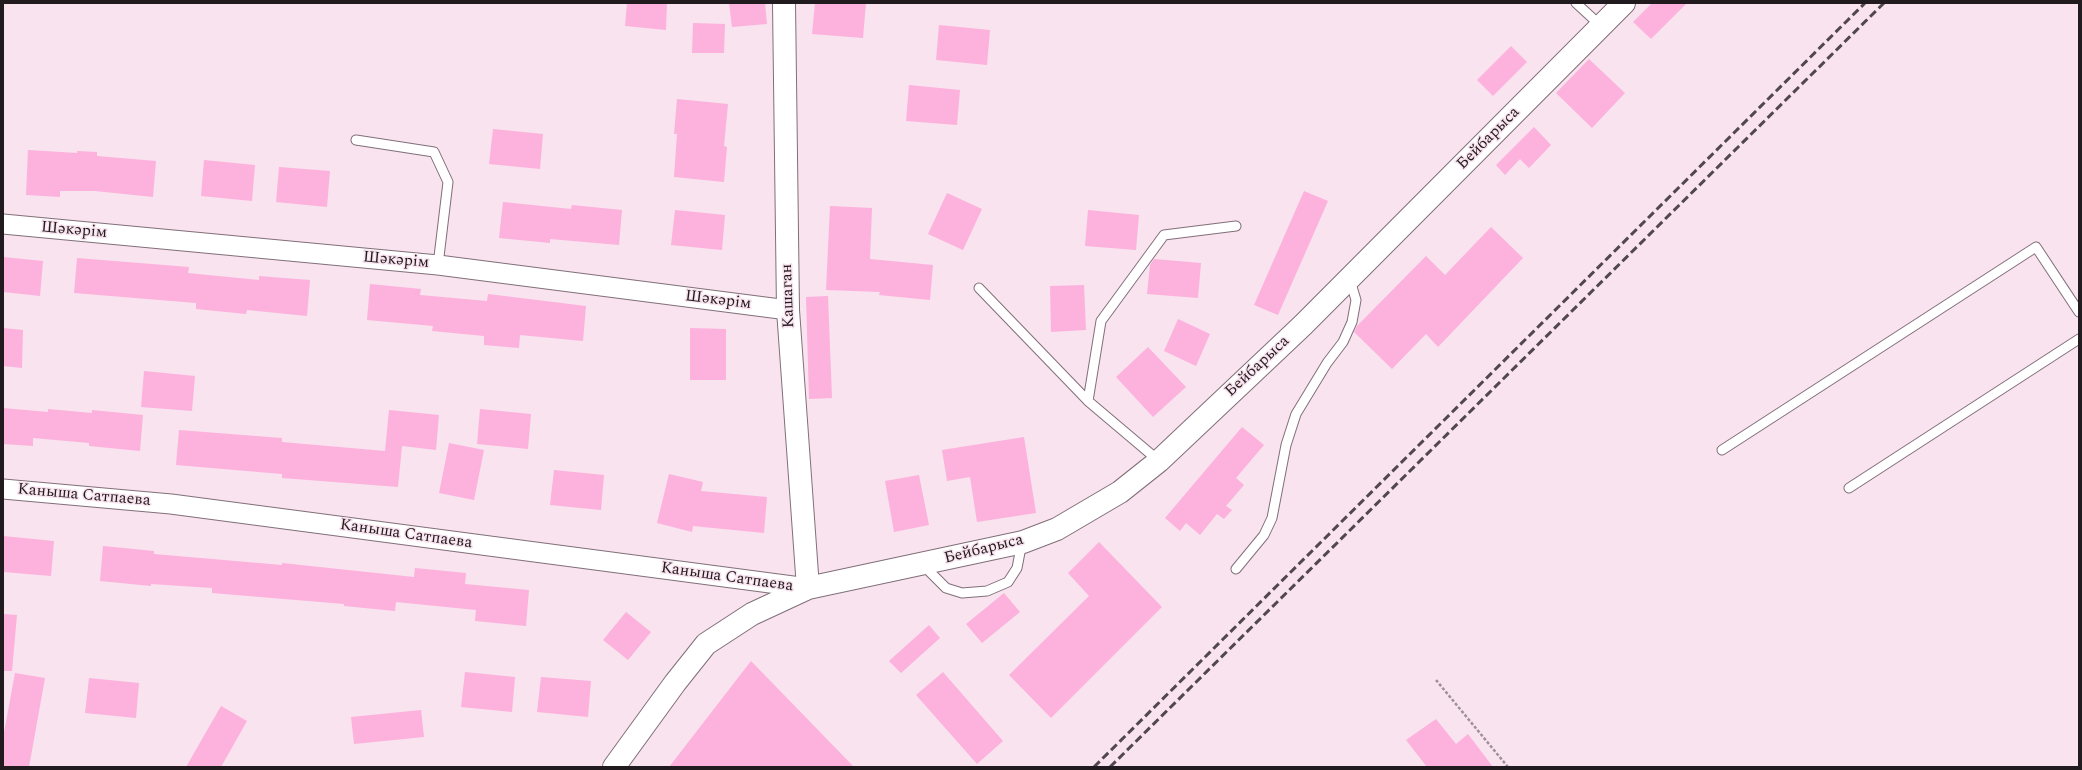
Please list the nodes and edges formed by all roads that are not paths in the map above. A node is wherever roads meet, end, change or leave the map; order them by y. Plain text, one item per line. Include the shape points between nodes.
1 (784, 3) edge
2 (1576, 3) edge
3 (1624, 3) edge
4 (1601, 26) junction
5 (356, 140) dead end
6 (3, 224) edge
7 (1236, 226) dead end
8 (438, 265) junction
9 (1349, 278) junction
10 (979, 288) dead end
11 (788, 310) junction
12 (2079, 312) edge
13 (2079, 339) edge
14 (1088, 401) junction
15 (1722, 450) dead end
16 (1158, 461) junction
17 (1849, 488) dead end
18 (3, 489) edge
19 (1023, 542) junction
20 (922, 565) junction
21 (1236, 570) dead end
22 (808, 588) junction
23 (614, 767) edge

1 - 11 street, Кашаган
2 - 4 lane
3 - 4 street, Бейбарыса
4 - 9 street, Бейбарыса
5 - 8 lane via 434,152 448,182
6 - 8 street, Шәкәрім
7 - 14 lane via 1164,235 1101,321
8 - 11 street, Шәкәрім
9 - 16 street, Бейбарыса
9 - 21 lane via 1356,300 1352,322 1343,342 1296,414 1286,445 1272,518 1264,535
10 - 14 lane
11 - 22 street, Кашаган
12 - 15 lane via 2036,247
13 - 17 lane
14 - 16 lane
16 - 19 street, Бейбарыса via 1120,492 1090,511 1057,529
18 - 22 street, Каныша Сатпаева via 172,504
19 - 20 street, Бейбарыса
19 - 20 lane via 1017,568 1008,582 987,591 962,593 946,588
20 - 22 street, Бейбарыса
22 - 23 street, Бейбарыса via 752,614 706,644 674,683

